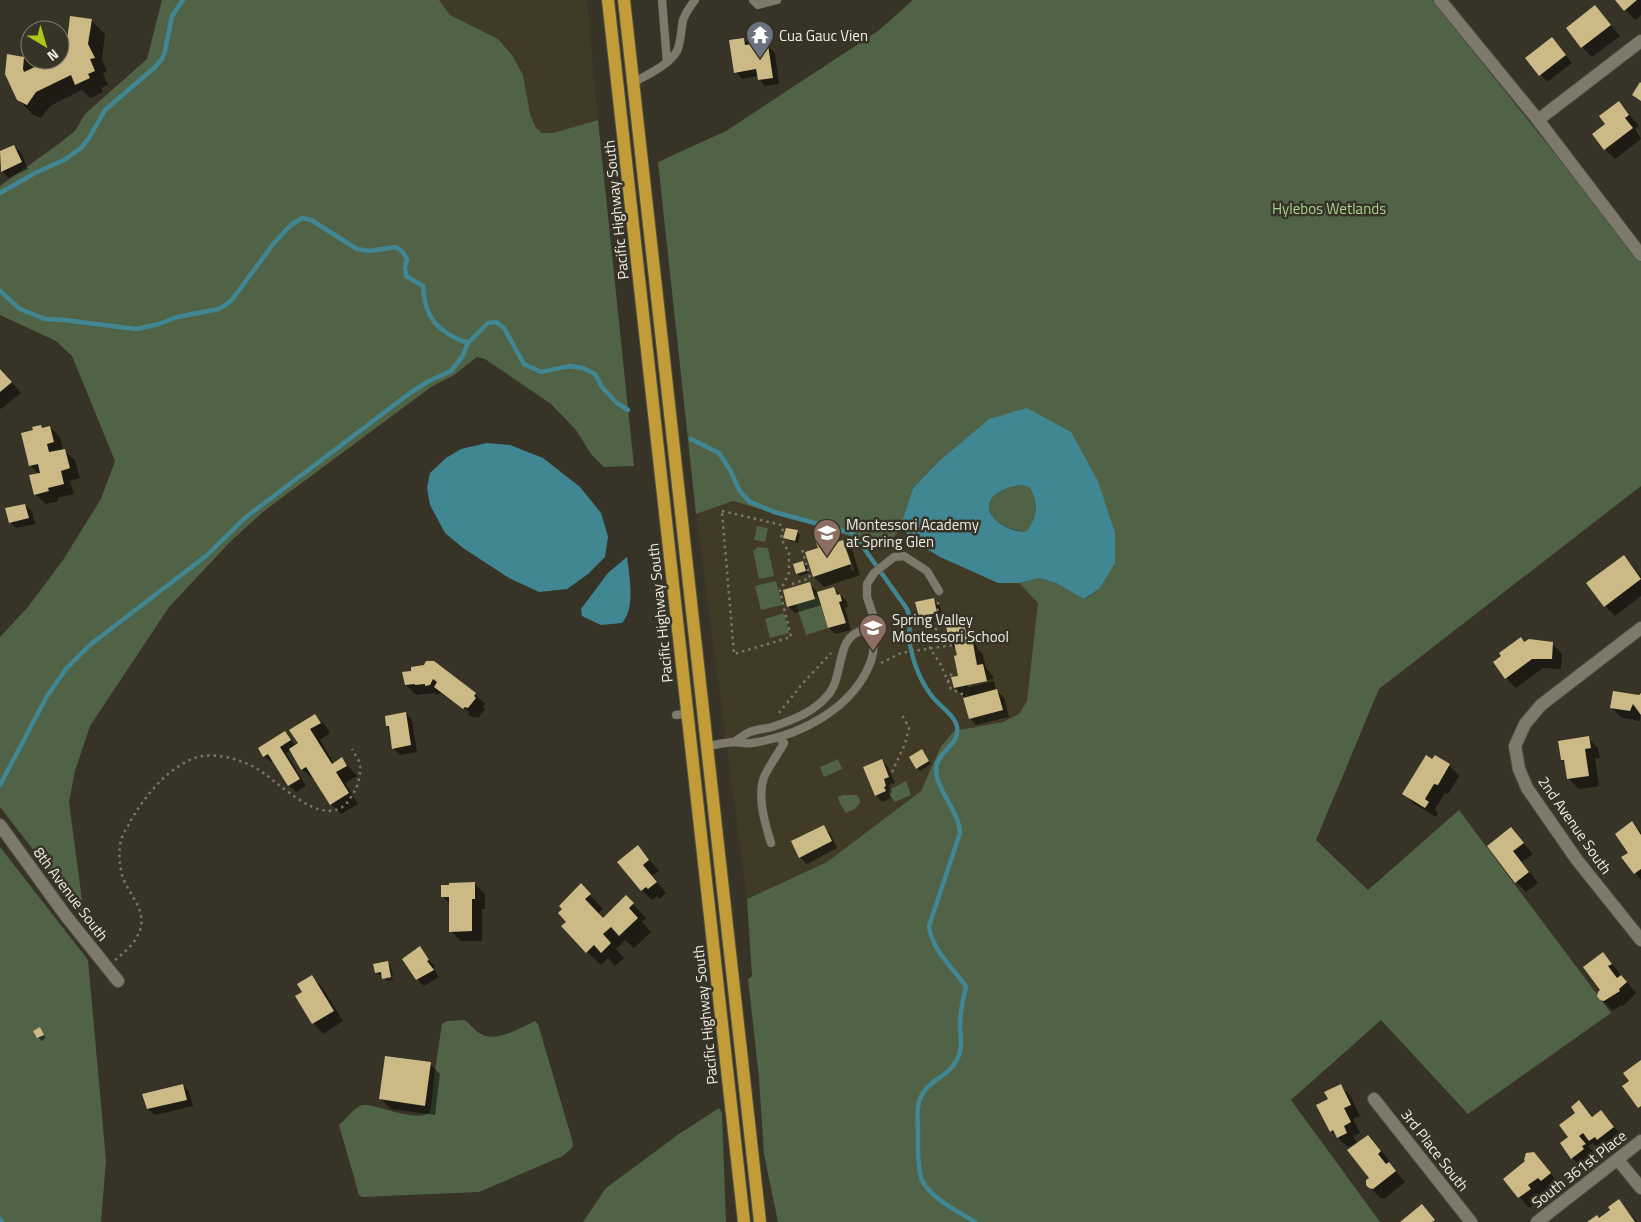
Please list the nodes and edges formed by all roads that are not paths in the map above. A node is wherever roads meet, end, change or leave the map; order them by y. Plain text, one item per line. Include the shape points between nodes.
1 (608, 0) edge
2 (624, 0) edge
3 (662, 0) edge
4 (695, 0) edge
5 (753, 0) edge
6 (777, 0) edge
7 (1440, 0) edge
8 (1641, 41) edge
9 (667, 62) junction
10 (633, 83) junction
11 (1538, 120) junction
12 (1641, 255) edge
13 (940, 591) road end
14 (1641, 628) edge
15 (864, 630) junction
16 (778, 736) junction
17 (734, 742) junction
18 (706, 746) junction
19 (0, 825) edge
20 (771, 843) dead end
21 (1641, 940) edge
22 (118, 981) dead end
23 (1374, 1099) dead end
24 (1641, 1141) edge
25 (1618, 1160) junction
26 (1641, 1188) edge
27 (744, 1222) edge
28 (760, 1222) edge
29 (1471, 1222) edge
30 (1537, 1222) edge

1 - 27 main road, Pacific Highway South via 682,714
2 - 10 main road, Pacific Highway South
3 - 9 lane
4 - 9 lane via 687,11 678,49
5 - 6 lane via 758,5
7 - 11 street
8 - 11 street
9 - 10 lane
10 - 18 main road, Pacific Highway South
11 - 12 street
13 - 15 lane via 927,571 904,556 894,557 874,573 867,584 873,615
14 - 21 street, 2nd Avenue South via 1549,698 1530,716 1515,746 1518,769 1544,815
15 - 16 lane via 874,642 871,659 863,679 853,692 813,724
15 - 17 lane via 856,631 848,638 833,690 821,704 804,715 748,732
16 - 17 lane via 750,743
16 - 20 lane via 784,743 764,778 762,801 764,823
17 - 18 lane
18 - 28 main road, Pacific Highway South
19 - 22 street, 8th Avenue South
23 - 29 street, 3rd Place South
24 - 25 street, South 361st Place
25 - 26 street
25 - 30 street, South 361st Place

